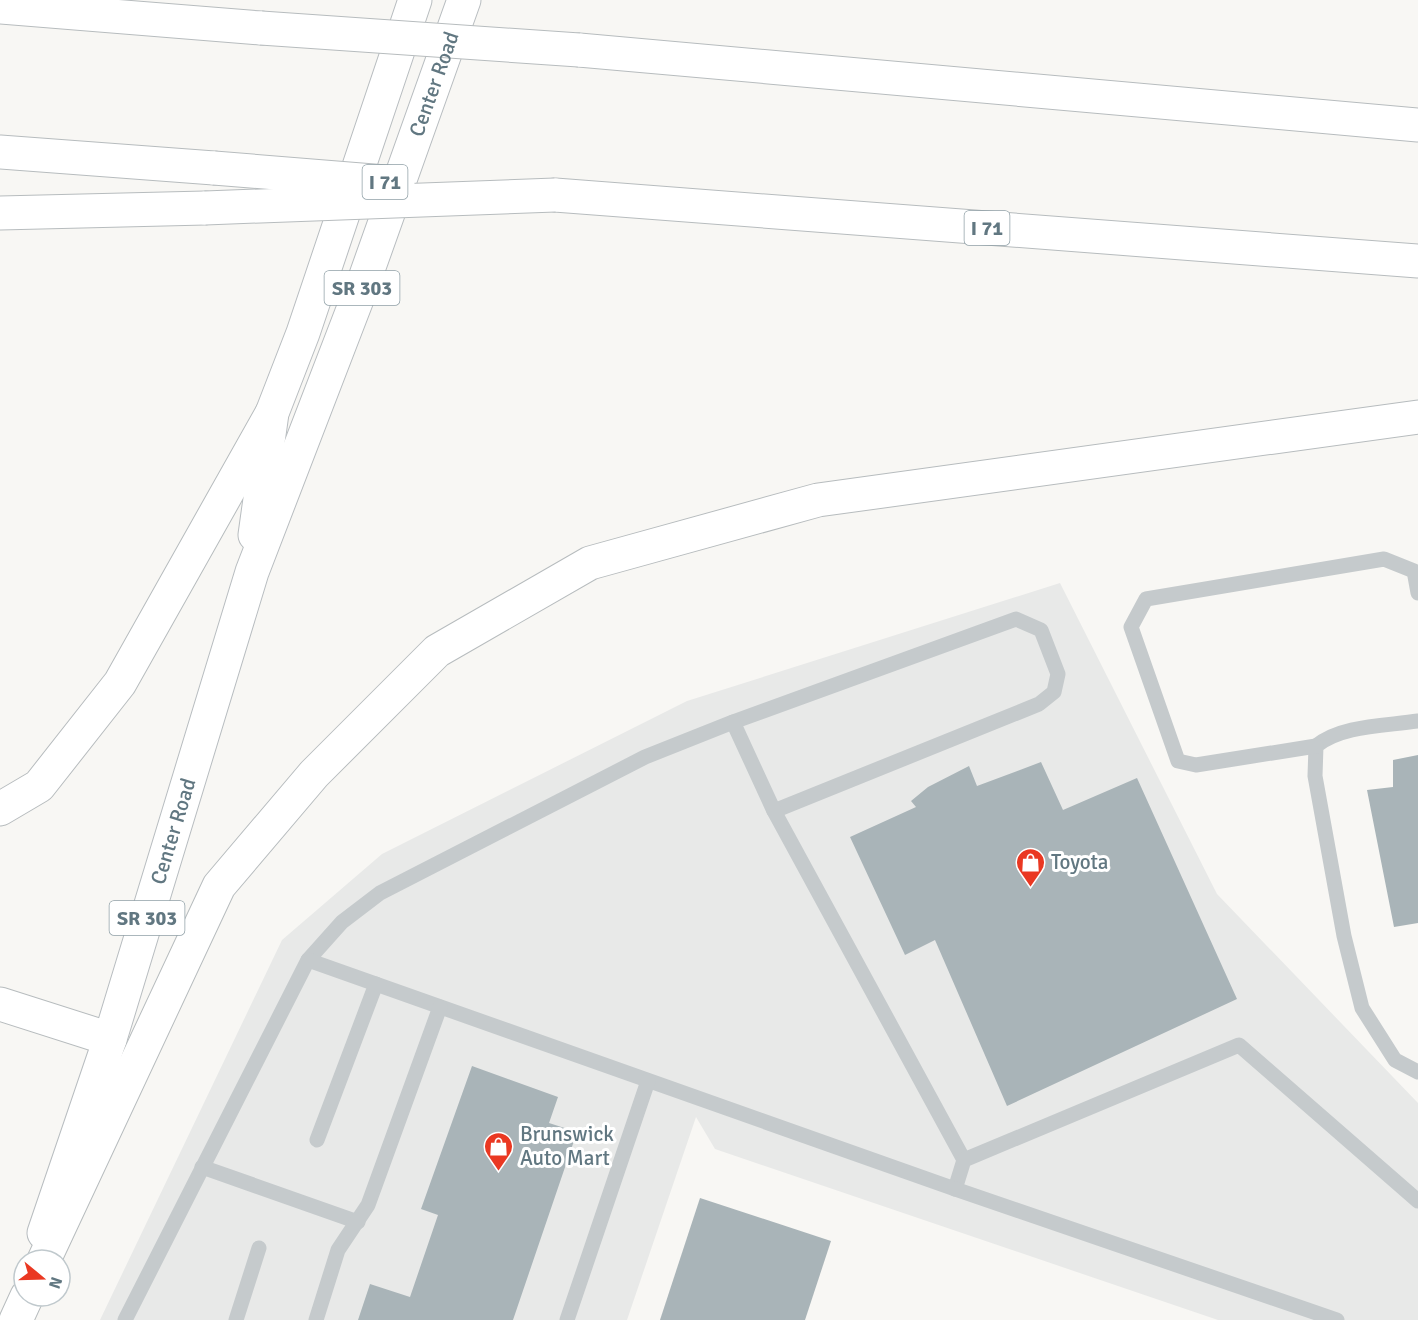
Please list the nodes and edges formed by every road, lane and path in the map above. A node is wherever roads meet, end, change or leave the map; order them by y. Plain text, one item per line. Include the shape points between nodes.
1 (415, 0) edge
2 (464, 0) edge
3 (0, 7) edge
4 (1418, 125) edge
5 (0, 152) edge
6 (555, 195) junction
7 (0, 213) edge
8 (1418, 261) edge
9 (272, 413) junction
10 (1418, 417) edge
11 (252, 572) junction
12 (1418, 593) edge
13 (1418, 721) edge
14 (734, 722) junction
15 (1316, 746) junction
16 (0, 809) edge
17 (774, 811) junction
18 (308, 960) junction
19 (376, 984) junction
20 (0, 1005) edge
21 (440, 1007) junction
22 (110, 1039) junction
23 (1418, 1072) edge
24 (648, 1081) junction
25 (317, 1140) dead end
26 (964, 1160) junction
27 (202, 1167) junction
28 (955, 1189) junction
29 (1418, 1202) edge
30 (358, 1222) junction
31 (38, 1248) edge
32 (50, 1248) edge
33 (259, 1248) dead end
34 (125, 1320) edge
35 (236, 1320) edge
36 (316, 1320) edge
37 (567, 1320) edge
38 (1337, 1320) edge

1 - 9 main road, Center Road / SR 303 via 303,333
2 - 11 main road, Center Road / SR 303 via 364,281
3 - 4 main road, bridge via 579,50
5 - 6 main road, I 71, bridge
6 - 7 main road, bridge
6 - 8 main road, I 71
9 - 11 main road, Center Road / SR 303 via 256,510
9 - 16 main road via 120,683 39,786
10 - 32 main road via 818,501 590,563 437,651 314,774 219,886
11 - 22 main road, Center Road / SR 303
12 - 15 lane via 1414,571 1384,559 1146,599 1131,627 1178,761 1196,765
13 - 15 lane via 1347,732 1325,738
14 - 17 lane
14 - 17 lane via 1016,619 1041,630 1058,674 1054,692 1039,704
14 - 18 lane via 645,757 380,893 342,922
15 - 23 lane via 1319,799 1344,936 1362,1008 1395,1060
17 - 26 lane
18 - 19 lane
18 - 27 lane
19 - 21 lane
19 - 25 lane
20 - 22 main road
21 - 24 lane
21 - 30 lane via 368,1205
22 - 31 main road, Center Road / SR 303
24 - 28 lane
24 - 37 lane
26 - 28 lane
26 - 29 lane via 1239,1045
27 - 30 lane
27 - 34 lane
28 - 38 lane
30 - 36 lane via 338,1250
33 - 35 lane

